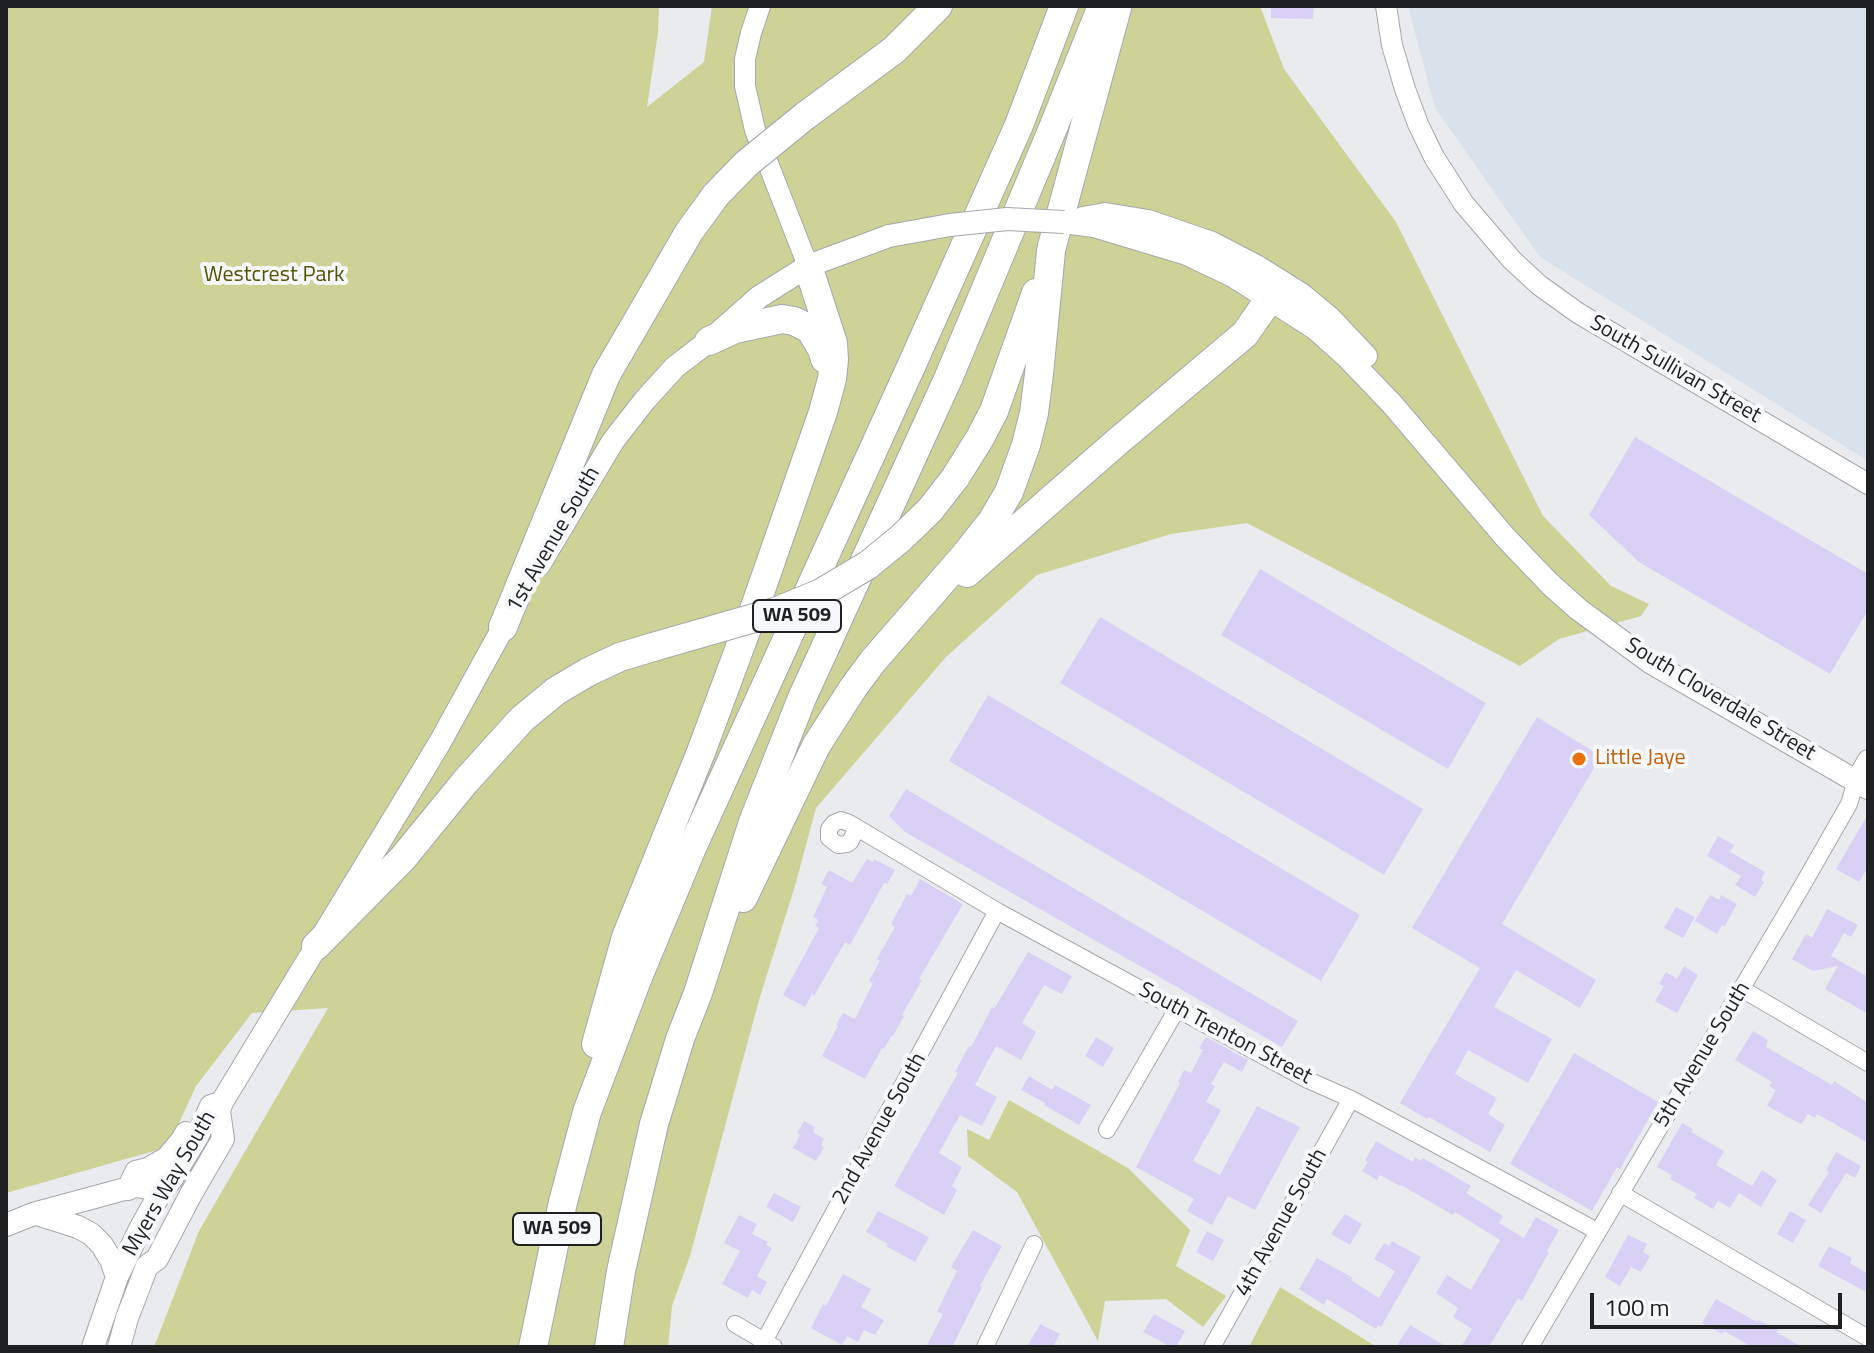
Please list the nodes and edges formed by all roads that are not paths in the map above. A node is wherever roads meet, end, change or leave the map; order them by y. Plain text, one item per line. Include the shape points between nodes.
1 (760, 6) edge
2 (938, 6) edge
3 (1064, 6) edge
4 (1102, 6) edge
5 (1118, 6) edge
6 (1386, 6) edge
7 (1064, 222) junction
8 (1051, 251) junction
9 (808, 266) junction
10 (1270, 298) junction
11 (709, 341) junction
12 (832, 379) junction
13 (1868, 484) edge
14 (1476, 502) junction
15 (503, 627) junction
16 (903, 629) junction
17 (1868, 760) edge
18 (1862, 784) edge
19 (857, 828) dead end
20 (997, 911) junction
21 (316, 946) junction
22 (1742, 989) junction
23 (698, 993) junction
24 (1177, 1009) junction
25 (1868, 1063) edge
26 (1351, 1099) junction
27 (214, 1108) junction
28 (587, 1112) junction
29 (1107, 1130) dead end
30 (223, 1139) junction
31 (161, 1187) junction
32 (128, 1189) junction
33 (1620, 1193) junction
34 (36, 1213) junction
35 (6, 1225) edge
36 (1597, 1231) junction
37 (1034, 1244) dead end
38 (147, 1266) junction
39 (117, 1277) junction
40 (735, 1324) dead end
41 (1868, 1338) edge
42 (766, 1345) edge
43 (93, 1347) edge
44 (119, 1347) edge
45 (533, 1347) edge
46 (609, 1347) edge
47 (985, 1347) edge
48 (1212, 1347) edge
49 (1530, 1347) edge

1 - 9 street via 745,59 745,86 755,130
2 - 15 highway, bridge via 894,50 746,164 689,232 606,375
3 - 28 highway, WA 509 via 1019,125 691,850
4 - 23 highway, WA 509 via 948,379 802,698 753,822
5 - 8 highway
6 - 13 street, South Sullivan Street via 1392,45 1434,157 1464,204 1512,260 1578,313
7 - 9 main road, South Cloverdale Street, bridge via 1007,219 950,225 889,236
7 - 10 main road, South Cloverdale Street via 1187,254
7 - 14 main road, South Cloverdale Street via 1105,214 1148,221 1212,243 1301,294 1406,399 1462,466
8 - 16 highway via 1034,413 1019,468 992,521
8 - 21 highway, bridge via 980,438 930,510 901,538 821,593 775,612 620,657 556,691 522,719 403,858
9 - 11 main road, 1st Avenue South via 759,297
9 - 12 highway via 833,343
10 - 14 main road, South Cloverdale Street via 1346,356
10 - 16 highway via 1245,334
11 - 12 highway via 768,321 794,321 816,338
11 - 15 main road, 1st Avenue South via 675,367 613,441
12 - 28 highway via 756,604 626,937 590,1069
14 - 18 main road, South Cloverdale Street via 1550,584 1619,641
15 - 21 main road, 1st Avenue South
16 - 23 highway via 873,661 816,746
17 - 18 street, 5th Avenue South
18 - 22 street, 5th Avenue South
19 - 20 street, South Trenton Street
20 - 24 street, South Trenton Street
20 - 42 street, 2nd Avenue South
21 - 27 main road, 1st Avenue South
22 - 25 street
22 - 33 street, 5th Avenue South
23 - 46 highway, WA 509 via 654,1124
24 - 26 street, South Trenton Street
24 - 29 street
26 - 36 street, South Trenton Street
26 - 48 street, 4th Avenue South
27 - 30 main road, Myers Way South
27 - 31 main road, Myers Way South
27 - 32 main road via 190,1126 167,1158 136,1172
28 - 45 highway, WA 509
30 - 31 main road via 212,1154
30 - 38 main road, Myers Way South via 157,1259
31 - 32 main road
31 - 38 main road via 161,1214 144,1256
31 - 39 main road, Myers Way South
32 - 34 main road
33 - 36 street, 5th Avenue South
33 - 41 street
34 - 35 main road
34 - 39 main road via 91,1234
36 - 49 street, 5th Avenue South
37 - 47 street
38 - 44 main road, Myers Way South
39 - 43 main road, Myers Way South
40 - 42 street

